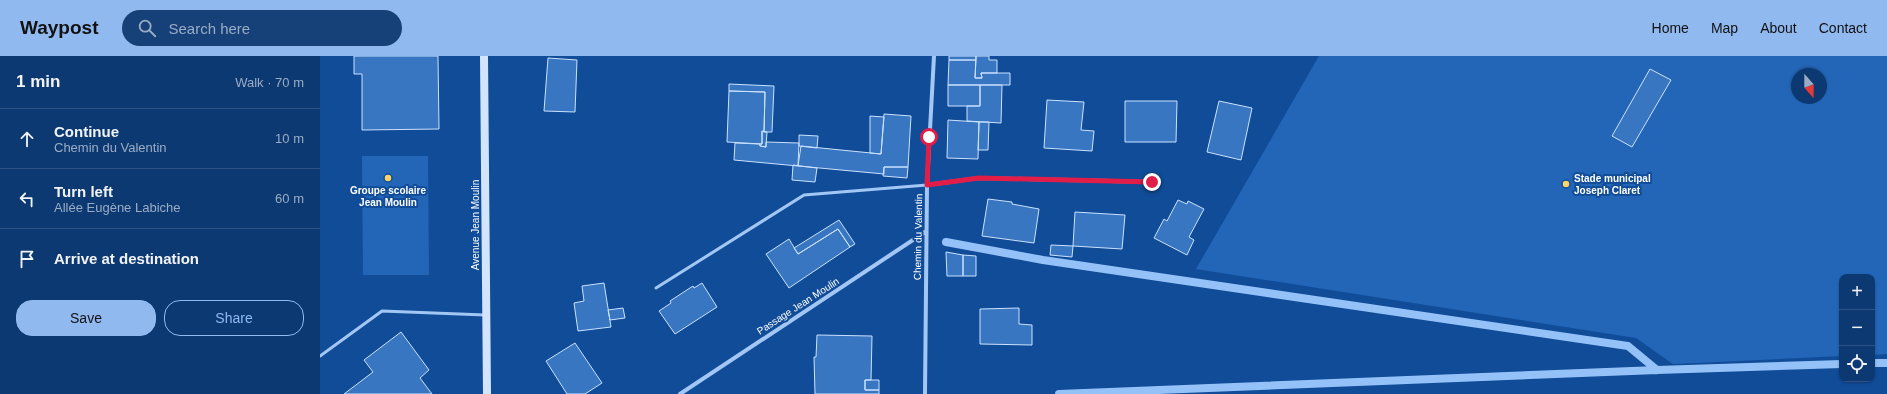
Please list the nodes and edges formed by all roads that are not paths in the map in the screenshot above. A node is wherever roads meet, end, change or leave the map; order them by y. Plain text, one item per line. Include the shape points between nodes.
1 (484, 56) edge
2 (934, 56) edge
3 (1152, 182) dead end
4 (927, 185) junction
5 (925, 232) junction
6 (656, 288) dead end
7 (486, 315) junction
8 (320, 356) edge
9 (487, 394) edge
10 (680, 394) edge
11 (925, 394) edge

1 - 7 street, Avenue Jean Moulin
2 - 4 street, Chemin du Valentin
3 - 4 street via 979,178
4 - 5 street, Chemin du Valentin
4 - 6 lane via 804,196
5 - 10 street, Passage Jean Moulin
5 - 11 street, Chemin du Valentin
7 - 8 lane via 382,311
7 - 9 street, Avenue Jean Moulin

